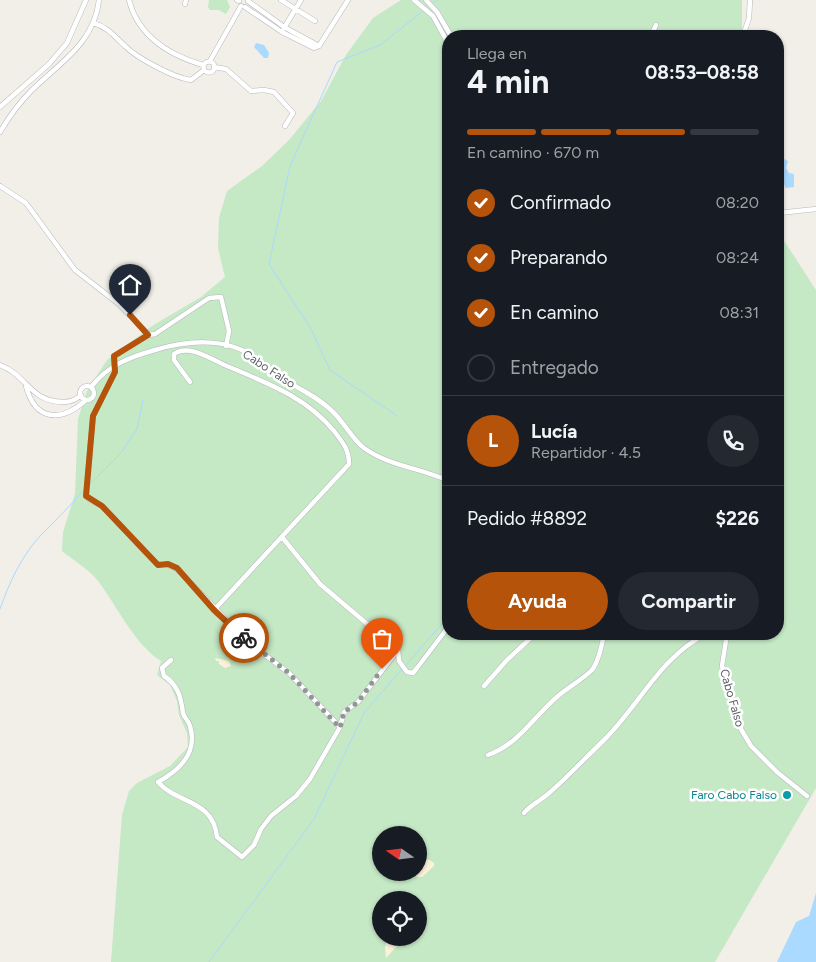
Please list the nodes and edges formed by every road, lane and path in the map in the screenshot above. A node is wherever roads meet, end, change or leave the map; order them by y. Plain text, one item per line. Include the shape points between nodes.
1 (86, 0) edge
2 (99, 0) edge
3 (128, 0) edge
4 (280, 0) edge
5 (302, 0) edge
6 (348, 0) edge
7 (414, 0) edge
8 (426, 0) edge
9 (750, 0) edge
10 (248, 1) edge
11 (421, 2) edge
12 (240, 3) edge
13 (295, 10) junction
14 (438, 12) junction
15 (433, 16) junction
16 (315, 21) dead end
17 (93, 24) junction
18 (656, 25) dead end
19 (283, 30) junction
20 (447, 30) edge
21 (654, 30) edge
22 (745, 30) edge
23 (442, 32) edge
24 (210, 62) junction
25 (214, 67) junction
26 (204, 68) junction
27 (0, 107) edge
28 (285, 126) dead end
29 (0, 132) edge
30 (0, 186) edge
31 (816, 210) edge
32 (784, 213) edge
33 (148, 335) junction
34 (226, 346) junction
35 (115, 364) junction
36 (0, 366) edge
37 (190, 382) dead end
38 (26, 386) junction
39 (91, 387) junction
40 (34, 392) junction
41 (81, 396) junction
42 (29, 398) junction
43 (86, 400) junction
44 (69, 402) junction
45 (72, 410) junction
46 (442, 477) edge
47 (282, 537) junction
48 (214, 610) junction
49 (442, 635) edge
50 (528, 640) edge
51 (603, 640) edge
52 (696, 640) edge
53 (726, 640) edge
54 (398, 650) junction
55 (171, 660) dead end
56 (484, 686) dead end
57 (340, 728) junction
58 (488, 755) dead end
59 (807, 796) dead end
60 (524, 813) dead end

1 - 27 street via 74,31 62,49
2 - 17 street
3 - 26 street via 136,22 151,39
4 - 13 street
5 - 13 street
6 - 19 street via 318,46
7 - 11 street
8 - 14 street
9 - 22 street
10 - 12 street
10 - 19 street
11 - 15 street
12 - 19 street
12 - 24 street
13 - 16 street
13 - 19 street
14 - 15 street
14 - 20 street
15 - 23 street
17 - 26 street via 107,28 128,49 169,74 191,80
17 - 29 street via 74,54 31,91
18 - 21 street
24 - 25 street
24 - 26 street
25 - 26 street via 211,72
25 - 28 street via 226,69 251,91 274,92 293,113
30 - 33 street via 26,204 75,270 111,296
31 - 32 street
33 - 34 street via 155,334 216,296 221,298 226,314 229,331
33 - 35 street via 114,356
34 - 35 street, Cabo Falso via 187,341
34 - 46 street, Cabo Falso via 250,354 274,374 316,398 332,410 363,447 383,460
35 - 39 street
35 - 48 street via 112,380 93,416 86,496 102,506 158,565 168,564 177,568
36 - 38 street via 15,372
37 - 47 street via 174,360 174,354 179,350 208,357 298,398 328,424 350,451 349,464
38 - 40 street
38 - 42 street
39 - 41 street via 83,387
39 - 43 street via 94,394
40 - 42 street
40 - 44 street via 53,402
41 - 43 street
41 - 44 street
42 - 45 street via 39,412 52,415
43 - 45 street
44 - 45 street
47 - 48 street
47 - 54 street via 320,584
48 - 57 street via 249,643 289,673
49 - 54 street via 412,673 403,668
50 - 56 street
51 - 58 street via 592,669 557,696 519,736 500,751
52 - 60 street via 680,650 662,668 633,708 604,740 549,794
53 - 59 street, Cabo Falso via 722,666 741,729 751,746
54 - 57 street via 358,702 344,712
55 - 57 street via 162,668 183,703 193,739 192,752 172,774 158,782 191,800 216,824 217,838 242,857 254,845 272,816 310,779

